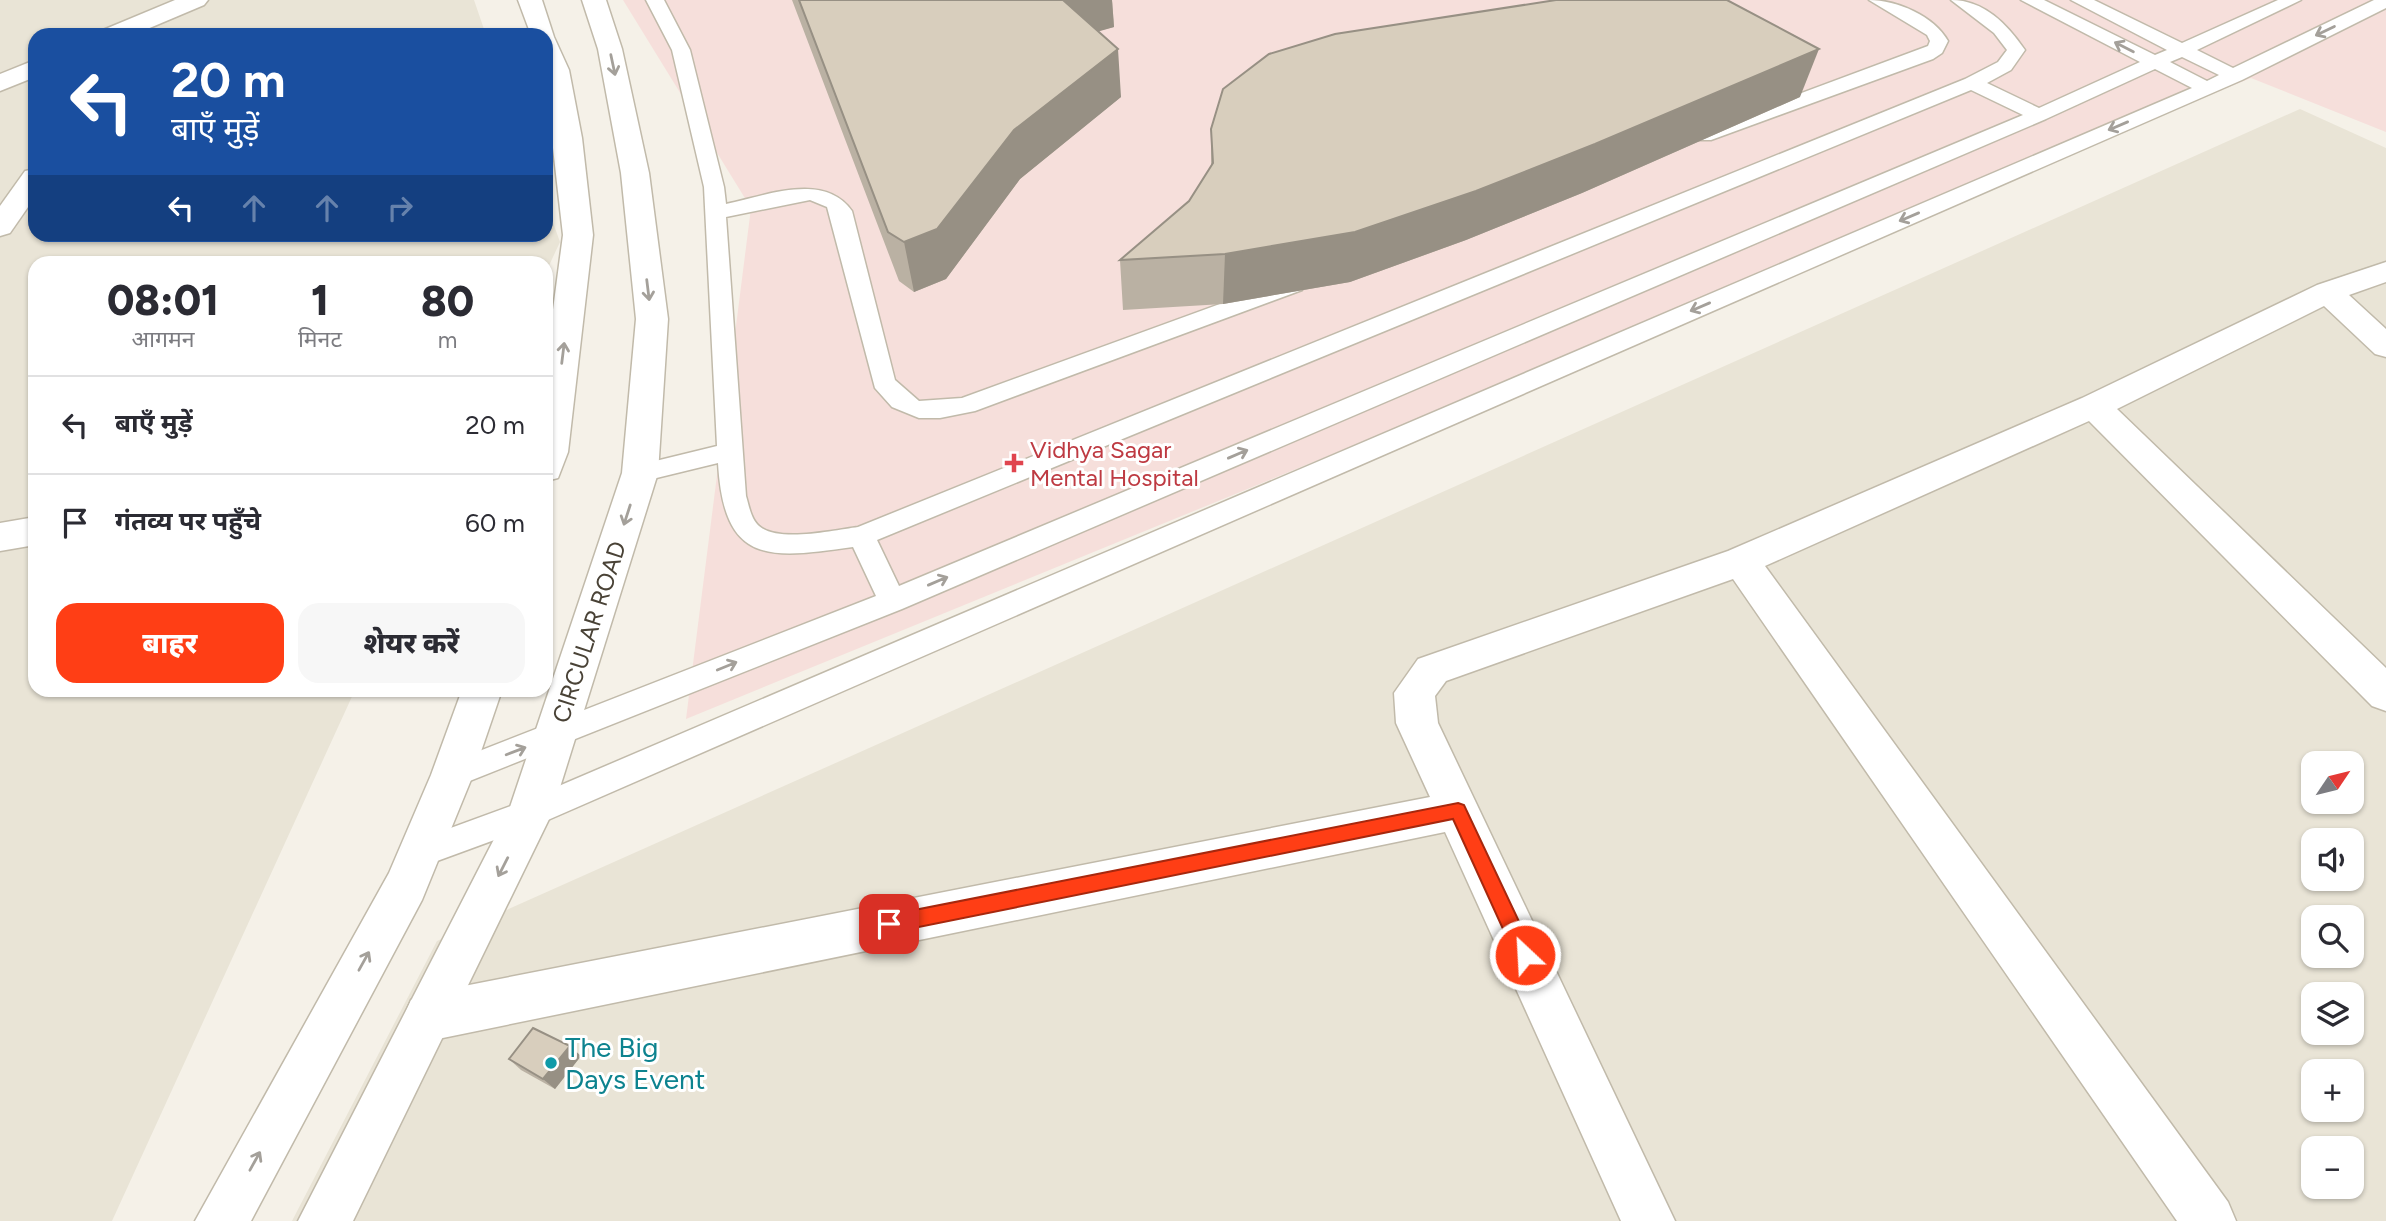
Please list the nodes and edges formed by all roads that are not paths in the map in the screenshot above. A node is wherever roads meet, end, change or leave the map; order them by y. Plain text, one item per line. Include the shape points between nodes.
1 (197, 0) edge
2 (530, 0) edge
3 (594, 0) edge
4 (655, 0) edge
5 (1878, 0) edge
6 (1960, 0) edge
7 (2030, 0) edge
8 (2080, 0) edge
9 (2292, 0) edge
10 (2386, 1) edge
11 (139, 28) edge
12 (540, 28) edge
13 (2182, 51) junction
14 (553, 62) edge
15 (2155, 62) junction
16 (28, 71) edge
17 (2235, 76) junction
18 (0, 83) edge
19 (1972, 83) junction
20 (2207, 88) junction
21 (2039, 115) junction
22 (1680, 145) edge
23 (28, 187) edge
24 (718, 212) junction
25 (0, 227) edge
26 (2386, 271) edge
27 (1317, 277) edge
28 (2328, 292) junction
29 (2386, 346) edge
30 (2094, 406) junction
31 (553, 421) edge
32 (729, 452) junction
33 (640, 473) junction
34 (28, 532) edge
35 (861, 536) junction
36 (0, 537) edge
37 (1741, 561) junction
38 (892, 601) junction
39 (2386, 694) edge
40 (480, 697) edge
41 (556, 735) junction
42 (452, 775) junction
43 (1458, 810) junction
44 (530, 813) junction
45 (418, 853) junction
46 (428, 1017) junction
47 (222, 1221) edge
48 (325, 1221) edge
49 (1648, 1221) edge
50 (2209, 1221) edge

1 - 11 street
2 - 12 street
3 -> 33 street, CIRCULAR ROAD via 610,49 635,173 652,319
4 - 24 lane via 681,50
5 - 22 lane via 1934,32 1939,41 1936,48
6 - 19 lane via 2000,29 2016,50 2006,65
15 -> 7 lane
8 - 13 lane
9 - 13 lane
10 -> 17 lane
13 - 15 lane
13 - 17 lane
31 -> 14 street via 578,235 568,138
15 - 20 lane
15 - 21 lane
16 - 18 street
17 - 20 lane
19 - 21 lane
19 - 35 lane
20 -> 44 lane
38 -> 21 lane
23 - 25 street
24 - 27 lane via 810,194 825,195 835,203 841,211 883,382 898,402 921,411 966,405
24 - 32 lane
26 - 28 street
28 - 29 street
28 - 30 street
30 - 37 street
30 - 39 street
32 - 33 lane
32 - 35 lane via 738,516 752,535 789,543
33 -> 41 street, CIRCULAR ROAD
34 - 36 street
35 - 38 lane
37 - 43 street via 1432,670 1414,693 1417,723
37 - 50 street
41 -> 38 lane
40 - 42 street
42 -> 41 lane
41 - 44 street, CIRCULAR ROAD
42 - 45 street
43 - 46 street
43 - 49 street
44 - 45 lane
44 -> 46 street, CIRCULAR ROAD
47 -> 45 street via 406,884
46 - 48 street, CIRCULAR ROAD

